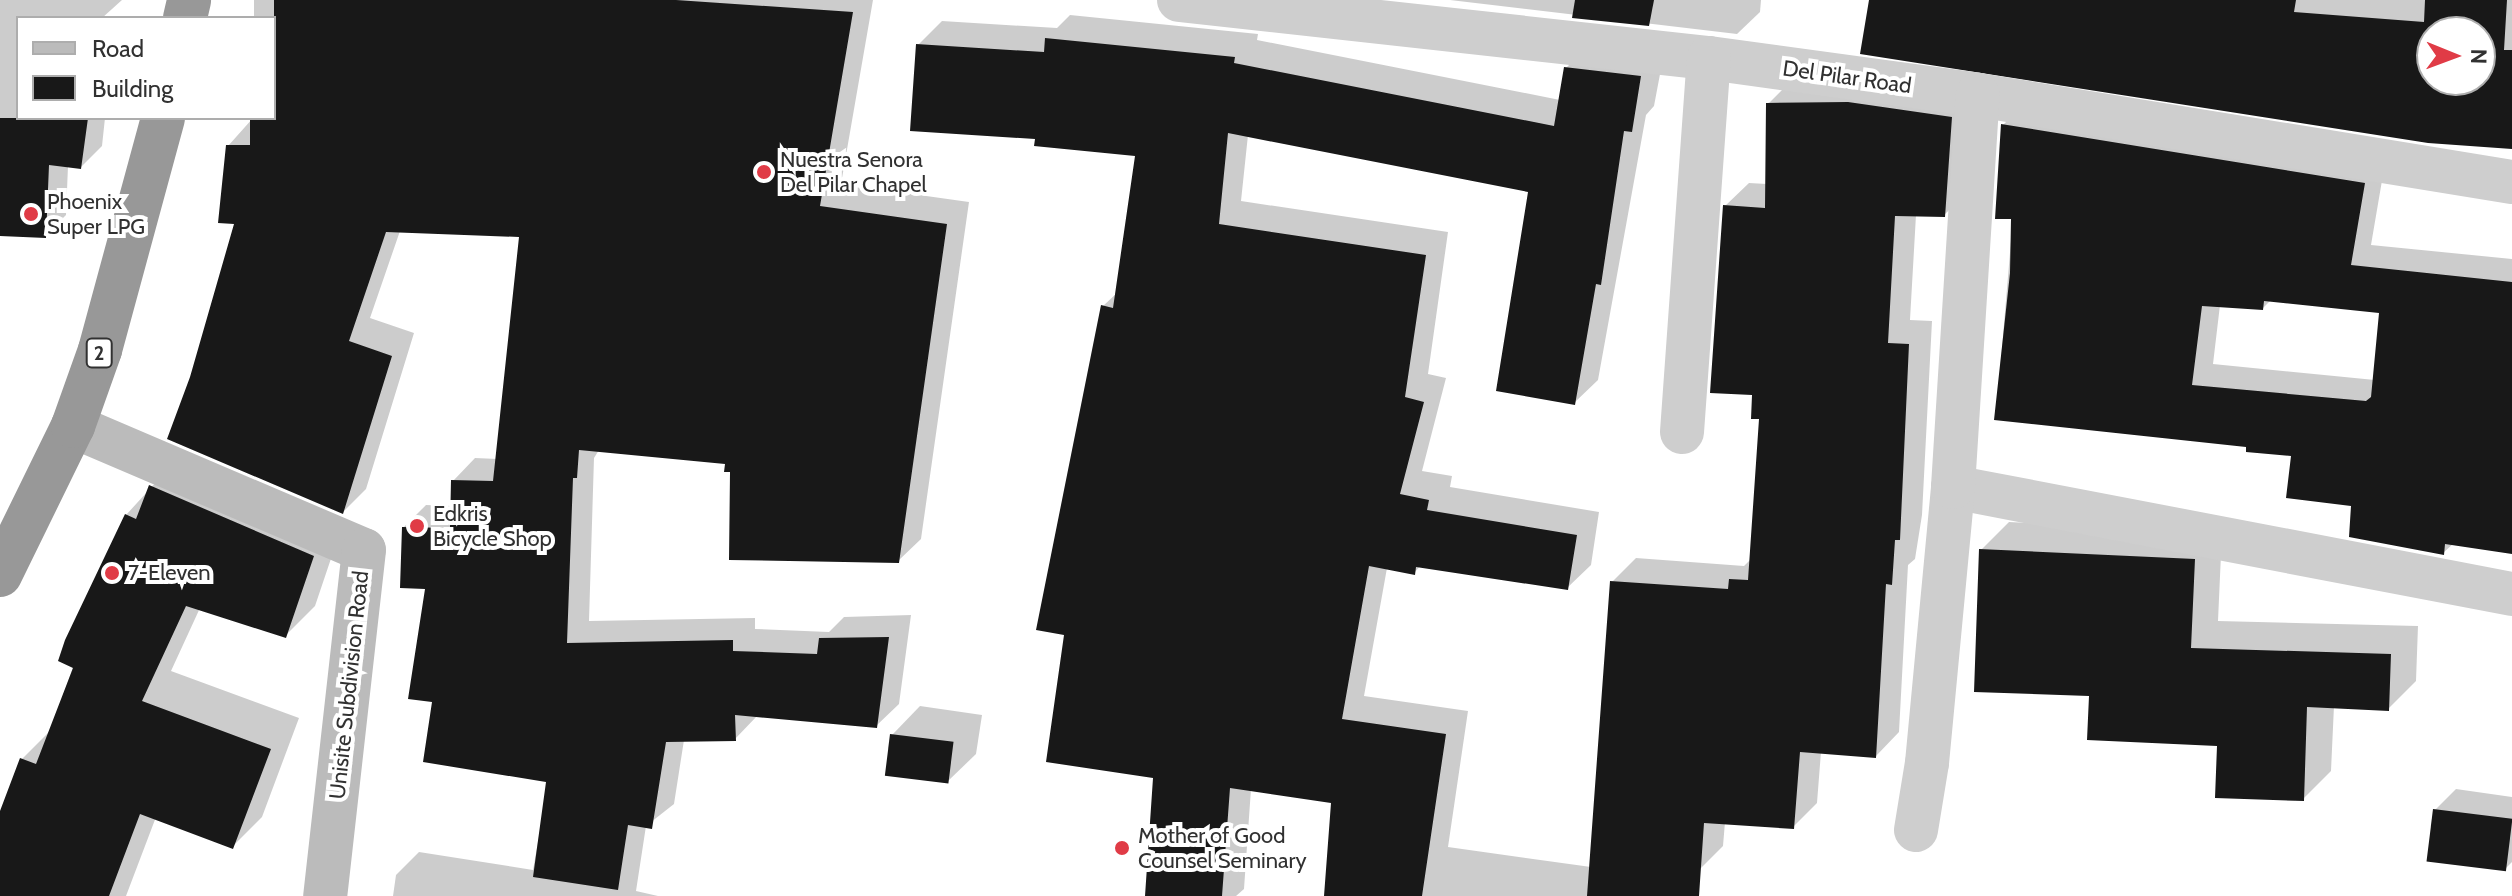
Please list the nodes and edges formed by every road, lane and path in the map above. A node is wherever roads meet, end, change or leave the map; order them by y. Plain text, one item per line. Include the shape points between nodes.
1 (1179, 0) edge
2 (1709, 58) junction
3 (1978, 95) junction
4 (162, 120) edge
5 (2512, 182) edge
6 (73, 426) junction
7 (1682, 432) dead end
8 (1953, 487) junction
9 (0, 575) edge
10 (2512, 594) edge
11 (1916, 830) dead end
12 (325, 896) edge

1 - 2 street, Del Pilar Road
2 - 3 street, Del Pilar Road
2 - 7 street
3 - 5 street, Del Pilar Road
3 - 8 street
4 - 6 highway, 2 via 100,350
6 - 9 highway, 2
6 - 12 street, Unisite Subdivision Road via 364,550
8 - 10 street
8 - 11 street

